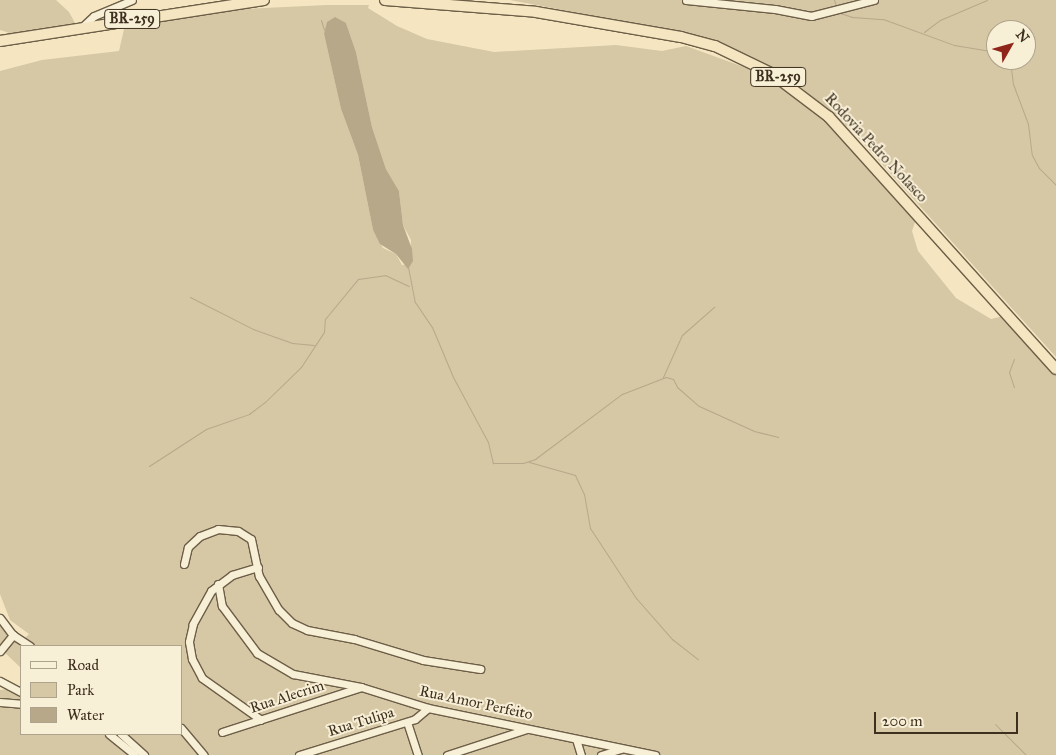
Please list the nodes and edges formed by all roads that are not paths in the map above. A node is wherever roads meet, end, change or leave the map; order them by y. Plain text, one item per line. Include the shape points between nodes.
1 (132, 0) edge
2 (264, 0) edge
3 (385, 0) edge
4 (686, 0) edge
5 (874, 0) edge
6 (82, 26) junction
7 (0, 41) edge
8 (1056, 370) edge
9 (184, 564) dead end
10 (258, 567) junction
11 (218, 584) junction
12 (0, 618) edge
13 (13, 636) junction
14 (28, 645) edge
15 (0, 651) edge
16 (480, 669) dead end
17 (0, 681) edge
18 (361, 687) junction
19 (20, 691) edge
20 (0, 702) edge
21 (20, 704) edge
22 (428, 708) junction
23 (261, 720) junction
24 (407, 722) junction
25 (182, 729) edge
26 (527, 729) junction
27 (222, 732) dead end
28 (119, 736) edge
29 (576, 739) junction
30 (622, 749) junction
31 (135, 755) edge
32 (144, 755) edge
33 (204, 755) edge
34 (299, 755) edge
35 (418, 755) edge
36 (447, 755) edge
37 (581, 755) edge
38 (601, 755) edge
39 (655, 755) edge

1 - 6 street via 94,16
2 - 6 highway, BR-259
3 - 8 highway, Rodovia Pedro Nolasco / BR-259 via 570,16 715,46 765,70 829,117
4 - 5 street via 811,16
6 - 7 highway, BR-259
9 - 10 street via 188,547 200,536 232,529 251,539
10 - 11 street via 232,575
10 - 16 street via 259,576 279,610 299,627 354,639 423,660
11 - 18 street, Rua Amor Perfeito via 222,606 250,646 272,664 293,674
11 - 23 street via 201,605 193,624 189,642 192,659 202,678 213,688
12 - 13 street
13 - 14 street
13 - 15 street
17 - 19 street
18 - 22 street, Rua Amor Perfeito
18 - 23 street, Rua Alecrim
20 - 21 street
22 - 24 street, Rua Tulipa via 421,717
22 - 26 street, Rua Amor Perfeito
23 - 27 street, Rua Alecrim
24 - 34 street, Rua Tulipa
24 - 35 street
25 - 33 street
26 - 29 street, Rua Amor Perfeito
26 - 36 street
28 - 31 street
28 - 32 street
29 - 30 street, Rua Amor Perfeito
29 - 37 street
30 - 38 street
30 - 39 street, Rua Amor Perfeito

